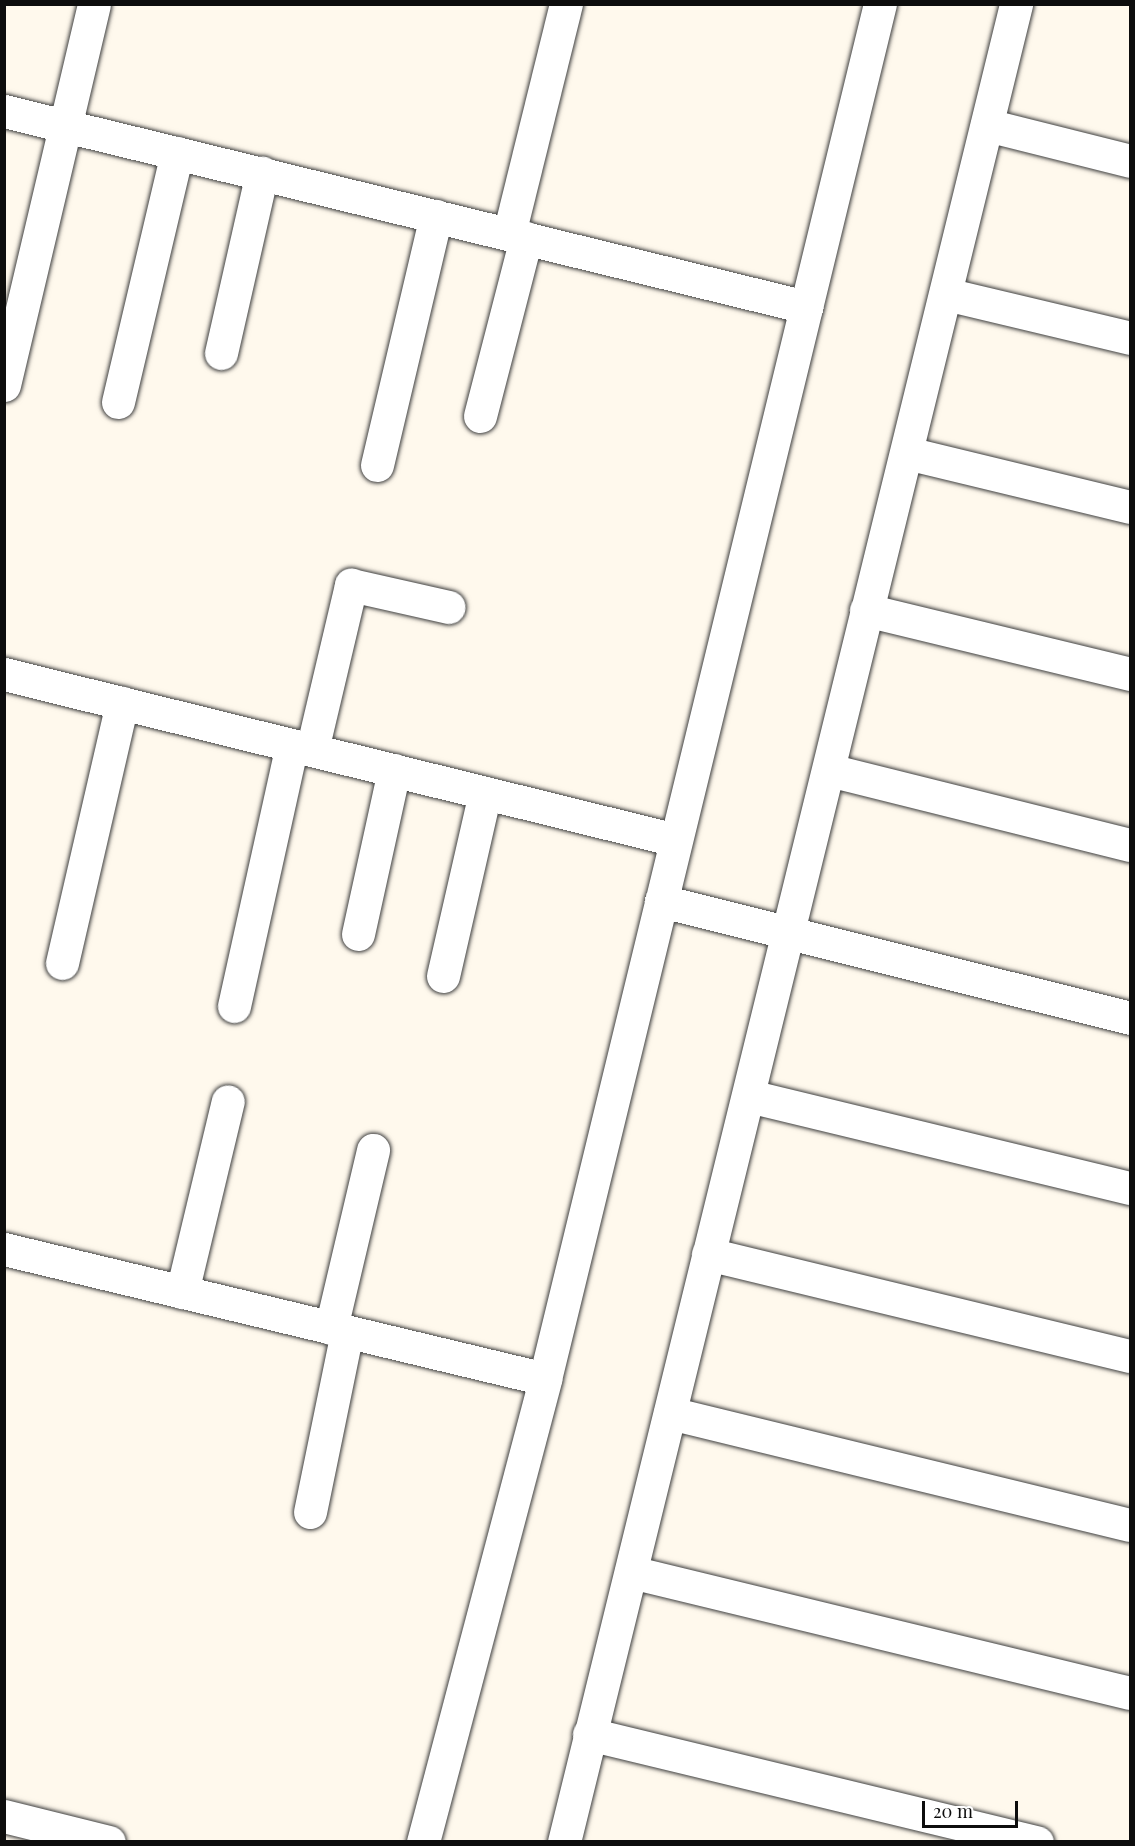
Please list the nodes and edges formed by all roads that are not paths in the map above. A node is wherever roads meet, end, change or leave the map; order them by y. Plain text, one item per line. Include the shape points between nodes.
1 (94, 4) edge
2 (566, 4) edge
3 (880, 4) edge
4 (1016, 4) edge
5 (4, 111) edge
6 (987, 125) junction
7 (66, 126) junction
8 (177, 153) junction
9 (1131, 161) edge
10 (262, 173) junction
11 (436, 216) junction
12 (518, 236) junction
13 (946, 294) junction
14 (806, 307) junction
15 (13, 311) edge
16 (1131, 338) edge
17 (221, 353) dead end
18 (4, 385) edge
19 (118, 402) dead end
20 (480, 416) dead end
21 (908, 453) junction
22 (377, 465) dead end
23 (1131, 507) edge
24 (449, 607) dead end
25 (866, 610) junction
26 (4, 674) edge
27 (1131, 674) edge
28 (122, 703) junction
29 (302, 748) junction
30 (394, 770) junction
31 (829, 770) junction
32 (484, 793) junction
33 (676, 840) junction
34 (1131, 845) edge
35 (661, 901) junction
36 (358, 934) dead end
37 (790, 935) junction
38 (62, 963) dead end
39 (443, 976) dead end
40 (234, 1006) dead end
41 (1131, 1018) edge
42 (749, 1096) junction
43 (228, 1101) dead end
44 (373, 1150) dead end
45 (1131, 1188) edge
46 (4, 1249) edge
47 (708, 1254) junction
48 (182, 1292) junction
49 (339, 1330) junction
50 (1131, 1356) edge
51 (544, 1379) junction
52 (670, 1413) junction
53 (310, 1512) dead end
54 (1131, 1525) edge
55 (631, 1572) junction
56 (1131, 1693) edge
57 (590, 1734) junction
58 (4, 1816) edge
59 (49, 1834) edge
60 (109, 1842) edge
61 (423, 1842) edge
62 (564, 1842) edge
63 (1037, 1842) edge

1 - 7 street
2 - 12 street
3 - 14 street
4 - 6 street
5 - 7 street
6 - 9 street
6 - 13 street
7 - 8 street
7 - 15 street
8 - 10 street
8 - 19 street
10 - 11 street
10 - 17 street
11 - 12 street
11 - 22 street
12 - 14 street
12 - 20 street
13 - 16 street
13 - 21 street
14 - 33 street
15 - 18 street
21 - 23 street
21 - 25 street
24 - 29 street via 351,585
25 - 27 street
25 - 31 street
26 - 28 street
28 - 29 street
28 - 38 street
29 - 30 street
29 - 40 street
30 - 32 street
30 - 36 street
31 - 34 street
31 - 37 street
32 - 33 street
32 - 39 street
33 - 35 street
35 - 37 street
35 - 51 street
37 - 41 street
37 - 42 street
42 - 45 street
42 - 47 street
43 - 48 street
44 - 49 street
46 - 48 street
47 - 50 street
47 - 52 street
48 - 49 street
49 - 51 street
49 - 53 street
51 - 61 street
52 - 54 street
52 - 55 street
55 - 56 street
55 - 57 street
57 - 62 street
57 - 63 street
58 - 59 street
59 - 60 street

